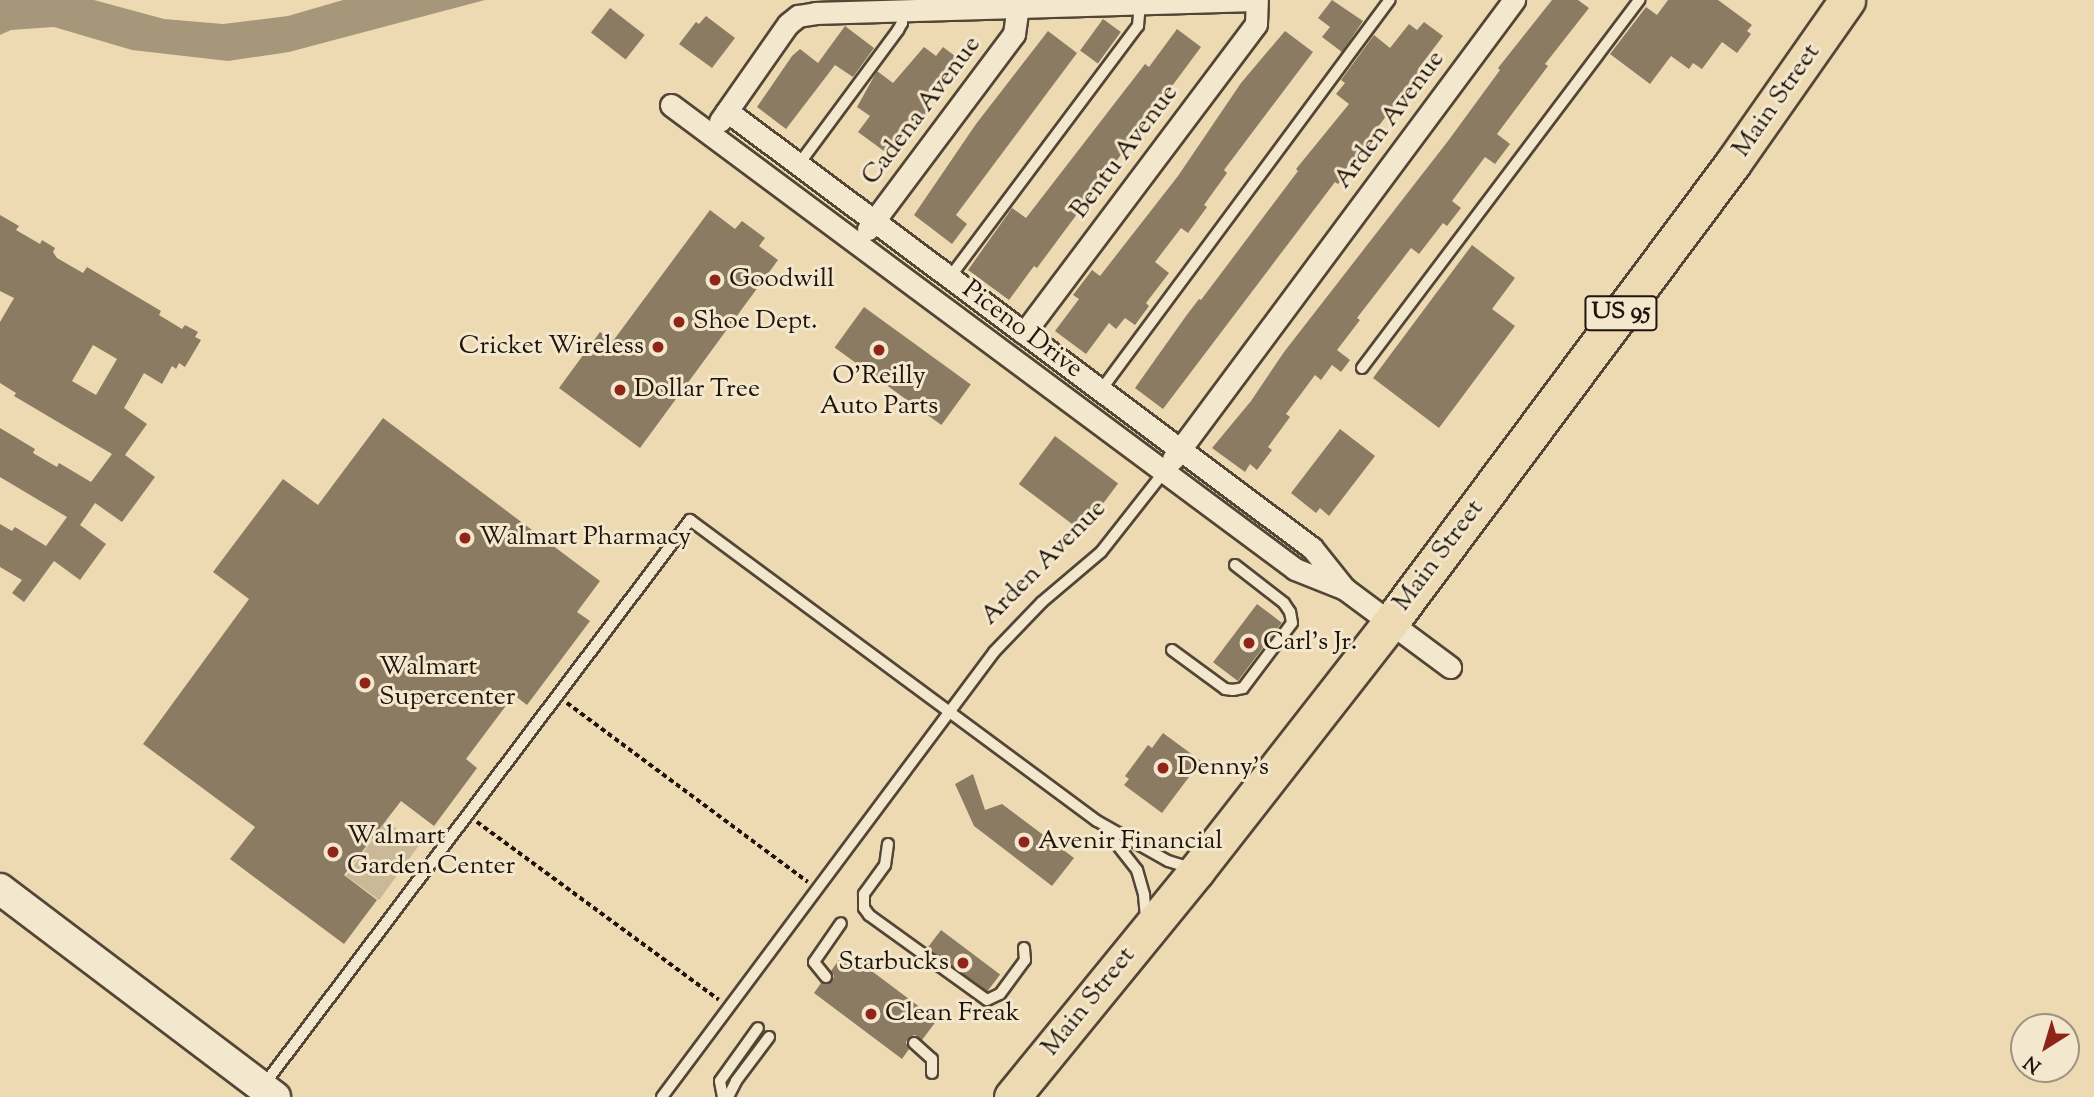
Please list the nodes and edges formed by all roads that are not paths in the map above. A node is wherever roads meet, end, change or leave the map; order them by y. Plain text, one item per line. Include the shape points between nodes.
1 (1245, 0) edge
2 (1257, 0) edge
3 (1390, 0) edge
4 (1514, 0) edge
5 (1639, 0) edge
6 (1847, 0) edge
7 (1140, 4) junction
8 (1018, 7) junction
9 (900, 10) junction
10 (671, 105) dead end
11 (727, 111) junction
12 (711, 134) junction
13 (799, 164) junction
14 (875, 220) junction
15 (858, 242) junction
16 (950, 277) junction
17 (1024, 333) junction
18 (1362, 368) dead end
19 (1101, 390) junction
20 (1181, 449) junction
21 (1164, 472) junction
22 (1235, 565) dead end
23 (1345, 589) junction
24 (1390, 623) junction
25 (1172, 650) dead end
26 (1450, 667) dead end
27 (949, 712) junction
28 (1097, 821) junction
29 (888, 844) dead end
30 (1197, 870) junction
31 (0, 889) edge
32 (841, 923) dead end
33 (1147, 932) junction
34 (1024, 948) dead end
35 (826, 977) dead end
36 (758, 1028) dead end
37 (769, 1037) dead end
38 (914, 1042) dead end
39 (932, 1073) dead end
40 (268, 1092) edge
41 (662, 1097) edge
42 (725, 1097) edge
43 (1012, 1097) edge

1 - 7 street
2 - 17 street, Bentu Avenue via 1256,24
3 - 19 lane
4 - 20 street, Arden Avenue
5 - 18 lane
6 - 24 highway, Main Street / US 95 via 1733,163
7 - 8 street
7 - 16 lane via 1138,26
8 - 9 street
8 - 14 street, Cadena Avenue via 1014,34
9 - 11 street via 798,16 788,23
9 - 13 lane via 898,30
10 - 12 street, Piceno Drive
11 - 12 street
11 - 13 street, Piceno Drive
12 - 15 street, Piceno Drive
13 - 14 street, Piceno Drive
14 - 15 street, Cadena Avenue
14 - 16 street, Piceno Drive
15 - 21 street, Piceno Drive
16 - 17 street, Piceno Drive
17 - 19 street, Piceno Drive
19 - 20 street, Piceno Drive
20 - 21 street, Arden Avenue
20 - 23 street, Piceno Drive via 1312,548
21 - 23 street, Piceno Drive via 1295,569
21 - 27 lane, Arden Avenue via 1101,552 1042,601
22 - 25 lane via 1284,603 1292,623 1243,688 1225,689
23 - 24 street, Piceno Drive
24 - 26 street, Piceno Drive
24 - 30 highway, Main Street / US 95
27 - 28 lane
27 - 40 lane via 690,520 467,815
27 - 41 lane, Arden Avenue
28 - 30 lane via 1168,861
28 - 33 lane via 1137,870
29 - 34 lane via 884,865 864,894 869,915 987,1000 1000,994 1025,960
30 - 33 highway, Main Street / US 95
31 - 40 main road
32 - 35 lane via 814,962
33 - 43 highway, Main Street / US 95
36 - 42 lane via 720,1081
37 - 42 lane
38 - 39 lane via 932,1059

